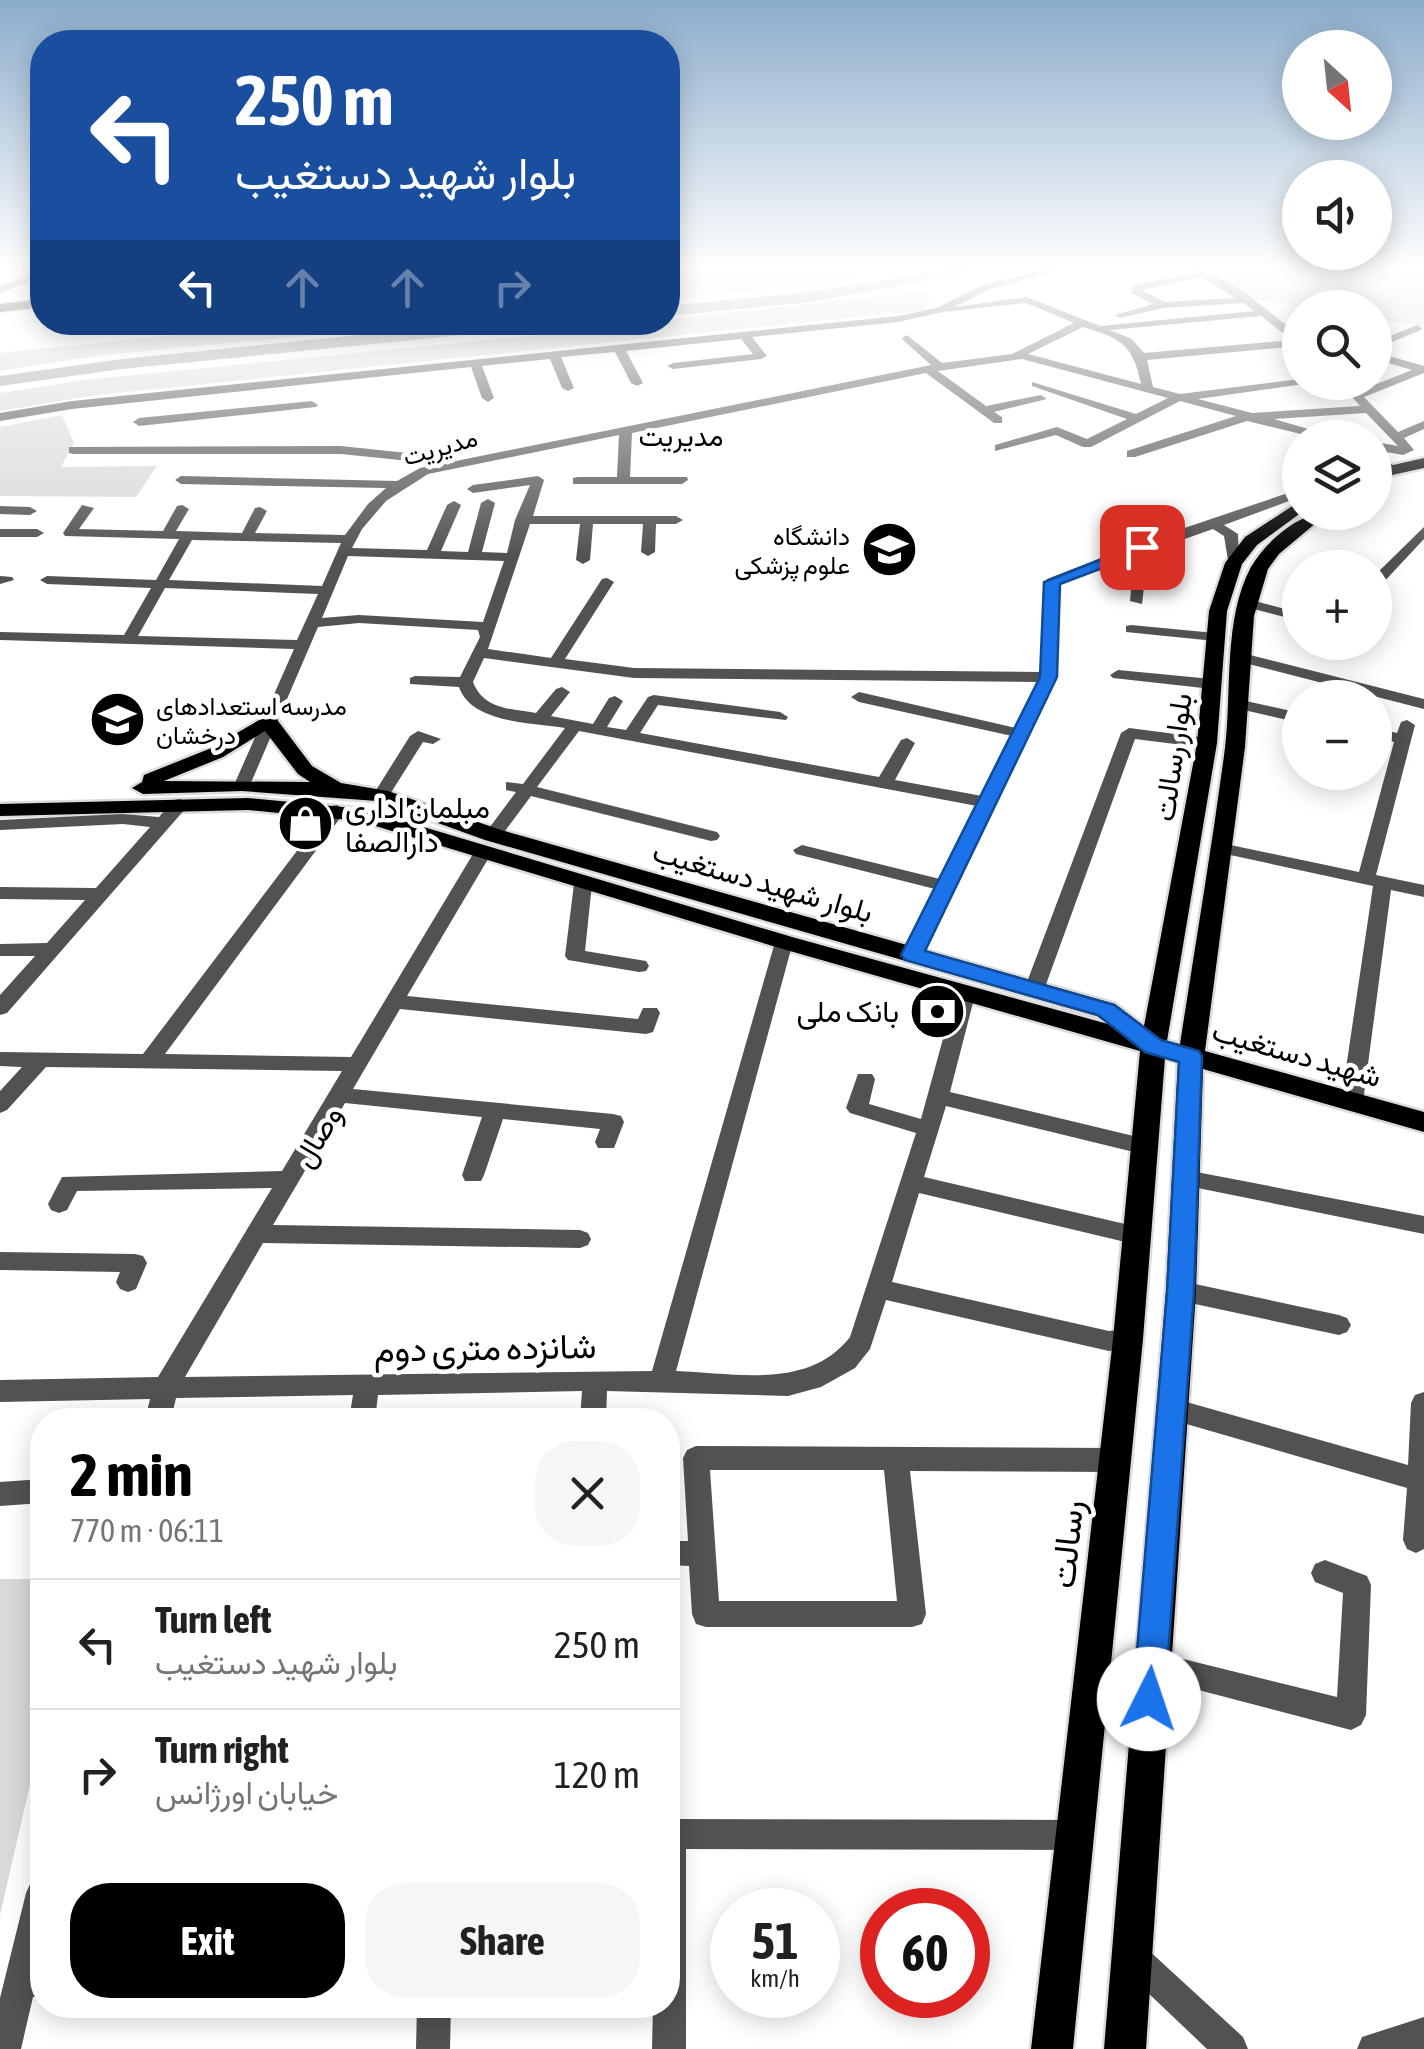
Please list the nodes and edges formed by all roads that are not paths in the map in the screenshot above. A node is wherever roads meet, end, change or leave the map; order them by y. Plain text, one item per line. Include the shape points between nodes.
1 (449, 366) edge
2 (476, 366) edge
3 (559, 366) edge
4 (628, 366) edge
5 (673, 366) dead end
6 (676, 366) edge
7 (932, 366) edge
8 (950, 366) edge
9 (1053, 366) edge
10 (1142, 366) edge
11 (934, 368) junction
12 (1424, 370) edge
13 (1392, 382) edge
14 (638, 383) dead end
15 (1036, 384) dead end
16 (1282, 384) edge
17 (568, 388) dead end
18 (204, 390) junction
19 (1148, 390) junction
20 (488, 398) dead end
21 (1041, 398) dead end
22 (1177, 398) junction
23 (1361, 400) edge
24 (312, 405) dead end
25 (1370, 408) junction
26 (984, 410) junction
27 (208, 415) junction
28 (1246, 417) junction
29 (0, 418) edge
30 (1138, 419) junction
31 (998, 420) dead end
32 (139, 422) dead end
33 (1424, 425) edge
34 (1282, 426) edge
35 (626, 428) junction
36 (1411, 447) edge
37 (999, 448) dead end
38 (73, 450) dead end
39 (514, 451) junction
40 (1130, 454) dead end
41 (456, 462) junction
42 (1424, 462) edge
43 (1392, 464) edge
44 (181, 480) dead end
45 (538, 480) junction
46 (682, 480) dead end
47 (578, 481) dead end
48 (623, 481) junction
49 (395, 484) junction
50 (474, 488) dead end
51 (1282, 499) edge
52 (488, 504) dead end
53 (454, 505) dead end
54 (87, 508) dead end
55 (182, 509) dead end
56 (0, 510) edge
57 (30, 511) dead end
58 (260, 511) dead end
59 (1282, 519) edge
60 (522, 520) junction
61 (587, 520) junction
62 (650, 520) junction
63 (676, 520) dead end
64 (1200, 527) junction
65 (1298, 530) edge
66 (1424, 531) edge
67 (0, 532) edge
68 (37, 533) dead end
69 (167, 535) junction
70 (188, 536) junction
71 (246, 537) junction
72 (346, 546) junction
73 (1142, 547) junction
74 (648, 552) dead end
75 (432, 555) junction
76 (474, 556) junction
77 (513, 557) junction
78 (582, 560) dead end
79 (1234, 563) junction
80 (1392, 565) edge
81 (47, 580) dead end
82 (608, 582) dead end
83 (160, 584) junction
84 (326, 590) junction
85 (1137, 601) dead end
86 (1246, 610) junction
87 (1218, 612) junction
88 (1282, 614) edge
89 (311, 623) junction
90 (488, 630) junction
91 (1131, 630) dead end
92 (0, 636) edge
93 (1215, 638) junction
94 (129, 639) junction
95 (301, 645) junction
96 (481, 653) junction
97 (1242, 658) junction
98 (556, 661) junction
99 (1118, 676) dead end
100 (1048, 677) junction
101 (415, 681) dead end
102 (465, 682) junction
103 (1212, 684) junction
104 (562, 692) dead end
105 (859, 697) dead end
106 (615, 701) dead end
107 (1237, 704) junction
108 (1424, 704) edge
109 (1282, 714) edge
110 (780, 717) dead end
111 (538, 720) junction
112 (268, 721) junction
113 (574, 727) junction
114 (597, 730) junction
115 (1392, 733) edge
116 (1023, 734) junction
117 (630, 736) junction
118 (433, 739) dead end
119 (1207, 742) junction
120 (907, 743) dead end
121 (1236, 748) junction
122 (884, 784) junction
123 (128, 788) junction
124 (520, 788) junction
125 (238, 794) junction
126 (381, 795) junction
127 (0, 796) edge
128 (337, 799) junction
129 (985, 802) junction
130 (180, 804) junction
131 (0, 810) edge
132 (164, 822) junction
133 (0, 825) edge
134 (710, 836) dead end
135 (488, 844) junction
136 (1221, 848) junction
137 (802, 850) dead end
138 (1375, 880) junction
139 (583, 884) junction
140 (946, 886) junction
141 (1424, 890) edge
142 (0, 893) edge
143 (101, 894) junction
144 (784, 942) junction
145 (0, 950) edge
146 (52, 950) junction
147 (912, 955) junction
148 (639, 966) dead end
149 (1034, 990) junction
150 (965, 995) junction
151 (397, 1002) junction
152 (0, 1008) edge
153 (650, 1013) dead end
154 (1153, 1046) junction
155 (1190, 1056) junction
156 (0, 1059) edge
157 (150, 1059) junction
158 (40, 1060) junction
159 (360, 1064) junction
160 (865, 1079) dead end
161 (342, 1095) junction
162 (938, 1098) junction
163 (1352, 1102) junction
164 (0, 1105) edge
165 (495, 1111) junction
166 (1424, 1122) edge
167 (926, 1128) junction
168 (606, 1142) dead end
169 (1146, 1147) junction
170 (473, 1175) dead end
171 (1186, 1178) junction
172 (291, 1179) junction
173 (910, 1182) junction
174 (59, 1204) dead end
175 (1424, 1225) edge
176 (257, 1234) junction
177 (1138, 1236) junction
178 (580, 1239) dead end
179 (0, 1261) edge
180 (128, 1282) dead end
181 (876, 1288) junction
182 (1180, 1292) junction
183 (1339, 1325) dead end
184 (1128, 1339) junction
185 (1174, 1348) junction
186 (595, 1380) junction
187 (661, 1381) junction
188 (366, 1384) junction
189 (166, 1386) junction
190 (0, 1391) edge
191 (1424, 1402) edge
192 (161, 1408) edge
193 (363, 1408) edge
194 (594, 1408) edge
195 (1170, 1408) junction
196 (896, 1458) junction
197 (1115, 1460) junction
198 (30, 1492) edge
199 (0, 1494) edge
200 (1420, 1494) edge
201 (1416, 1540) dead end
202 (680, 1553) edge
203 (701, 1554) junction
204 (1325, 1573) dead end
205 (1151, 1665) junction
206 (680, 1834) edge
207 (1075, 1834) junction
208 (1132, 1957) junction
209 (30, 1986) edge
210 (434, 2018) edge
211 (670, 2018) edge
212 (1424, 2034) edge
213 (4, 2049) edge
214 (433, 2049) edge
215 (670, 2049) edge
216 (1052, 2049) edge
217 (1125, 2049) edge
218 (1231, 2049) edge
219 (1374, 2049) edge

1 - 18 street
2 - 20 street
3 - 17 street
4 - 14 street
5 - 6 street
7 - 11 street
8 - 11 street, مدیریت
9 - 19 street, مدیریت
10 - 19 street
11 - 26 street
11 - 35 street, مدیریت
12 - 13 street
15 - 30 street
16 - 22 street
18 - 27 street
18 - 29 street
19 - 22 street, مدیریت
21 - 26 street
22 - 28 street, مدیریت
22 - 30 street
23 - 25 street
24 - 27 street
25 - 28 street
25 - 36 street
26 - 31 street
27 - 32 street
28 - 34 street, مدیریت
28 - 40 street
30 - 37 street via 1087,444 1057,430
33 - 36 street
35 - 39 street, مدیریت
35 - 48 street
38 - 41 street via 342,450
39 - 41 street, مدیریت
39 - 45 street
41 - 49 street, مدیریت
42 - 43 main road
44 - 49 street
45 - 50 street
45 - 60 street
46 - 48 street
47 - 48 street
49 - 72 street, مدیریت via 368,510
51 - 64 street
52 - 76 street
53 - 75 street
54 - 69 street via 70,533
55 - 69 street
56 - 57 street
58 - 71 street
59 - 79 main road, بلوار رسالت
60 - 61 street
60 - 77 street
61 - 62 street
61 - 78 street
62 - 63 street
62 - 74 street
64 - 73 street
64 - 79 street via 1215,525 1231,534
65 - 86 main road, بلوار رسالت via 1259,569
66 - 80 street
67 - 68 street
69 - 70 street
70 - 71 street
70 - 83 street
71 - 72 street
72 - 75 street
72 - 84 street, مدیریت
73 - 85 street
73 - 100 street via 1052,582
75 - 76 street
76 - 77 street
77 - 90 street
79 - 87 main road, بلوار رسالت
81 - 83 street
82 - 98 street
83 - 84 street
83 - 94 street
84 - 89 street, مدیریت
86 - 87 main road
86 - 88 street
86 - 97 main road, بلوار رسالت
87 - 93 main road, بلوار رسالت
89 - 90 street via 462,623
89 - 95 street, مدیریت
90 - 96 street
91 - 93 street
92 - 94 street
93 - 103 main road, بلوار رسالت
94 - 95 street
95 - 112 street, مدیریت
96 - 98 street
96 - 102 street
97 - 107 main road, بلوار رسالت
97 - 108 street
98 - 100 street via 634,673
99 - 103 street
100 - 116 street
101 - 102 street
102 - 111 street via 486,709
103 - 119 main road, بلوار رسالت
104 - 111 street
105 - 116 street
106 - 114 street
107 - 109 street
107 - 121 main road, بلوار رسالت
110 - 117 street via 654,700
111 - 113 street
112 - 123 main road via 216,753
112 - 125 street, مدیریت
112 - 128 main road via 304,770
113 - 114 street
113 - 124 street, وصال
114 - 117 street
115 - 138 street via 1404,732
116 - 129 street
117 - 122 street
118 - 126 street via 418,736
119 - 121 main road
119 - 149 street via 1130,733
119 - 154 main road, بلوار رسالت
120 - 122 street
121 - 136 main road, بلوار رسالت
122 - 129 street
123 - 125 main road, بلوار شهید دستغیب
123 - 127 main road, بلوار شهید دستغیب
124 - 134 street
124 - 135 street, وصال
125 - 128 main road, بلوار شهید دستغیب
125 - 130 main road, بلوار شهید دستغیب
126 - 128 main road, بلوار شهید دستغیب
126 - 135 main road, بلوار شهید دستغیب
128 - 135 main road, بلوار شهید دستغیب
128 - 157 street
129 - 140 street
130 - 131 main road, بلوار شهید دستغیب
130 - 132 street
132 - 133 street
132 - 143 street
135 - 139 main road, بلوار شهید دستغیب
135 - 147 main road, بلوار شهید دستغیب
135 - 151 street, وصال
136 - 138 street
136 - 155 main road, بلوار رسالت
137 - 140 street
138 - 141 street
138 - 163 street
139 - 144 main road, بلوار شهید دستغیب
139 - 148 street via 575,956
140 - 147 street
142 - 143 street
143 - 146 street
144 - 150 main road, بلوار شهید دستغیب
144 - 187 street
145 - 146 street
146 - 152 street
147 - 149 main road, بلوار شهید دستغیب
149 - 154 main road, بلوار شهید دستغیب via 1106,1010
150 - 154 main road, بلوار شهید دستغیب
150 - 162 street
151 - 153 street via 646,1027
151 - 159 street, وصال
154 - 155 main road, شهید دستغیب
154 - 169 main road, رسالت
155 - 163 main road, شهید دستغیب
155 - 171 main road
156 - 158 street
157 - 158 street
157 - 159 street
158 - 164 street
159 - 161 street, وصال
160 - 167 street via 857,1108
161 - 165 street
161 - 172 street, وصال
162 - 167 street
162 - 169 street
163 - 166 main road, شهید دستغیب
165 - 168 street via 613,1122
165 - 170 street
167 - 173 street
169 - 177 main road, رسالت
171 - 175 street
171 - 182 main road
172 - 174 street via 70,1183
172 - 176 street, وصال
173 - 177 street
173 - 181 street
176 - 178 street
176 - 189 street, وصال
177 - 184 main road, رسالت
179 - 180 street via 134,1263
181 - 184 street via 1109,1341
181 - 187 street, شانزده متری دوم via 861,1342 846,1360 805,1382
182 - 183 street
182 - 185 main road
184 - 185 main road
184 - 197 main road, رسالت
185 - 195 main road
186 - 187 street, شانزده متری دوم
186 - 188 street, شانزده متری دوم
186 - 194 street
188 - 189 street, شانزده متری دوم
188 - 193 street
189 - 190 street, شانزده متری دوم
189 - 192 street, وصال
191 - 200 street
195 - 200 street
195 - 205 main road
196 - 197 street
196 - 203 street via 696,1458
196 - 203 street via 912,1614 706,1614
197 - 207 main road, رسالت
198 - 199 street
200 - 201 street
202 - 203 street
204 - 205 street via 1357,1585 1351,1715
205 - 208 main road
206 - 207 street
207 - 216 main road, رسالت
208 - 217 main road
208 - 218 street
209 - 213 street
210 - 214 street
211 - 215 street
212 - 219 street

